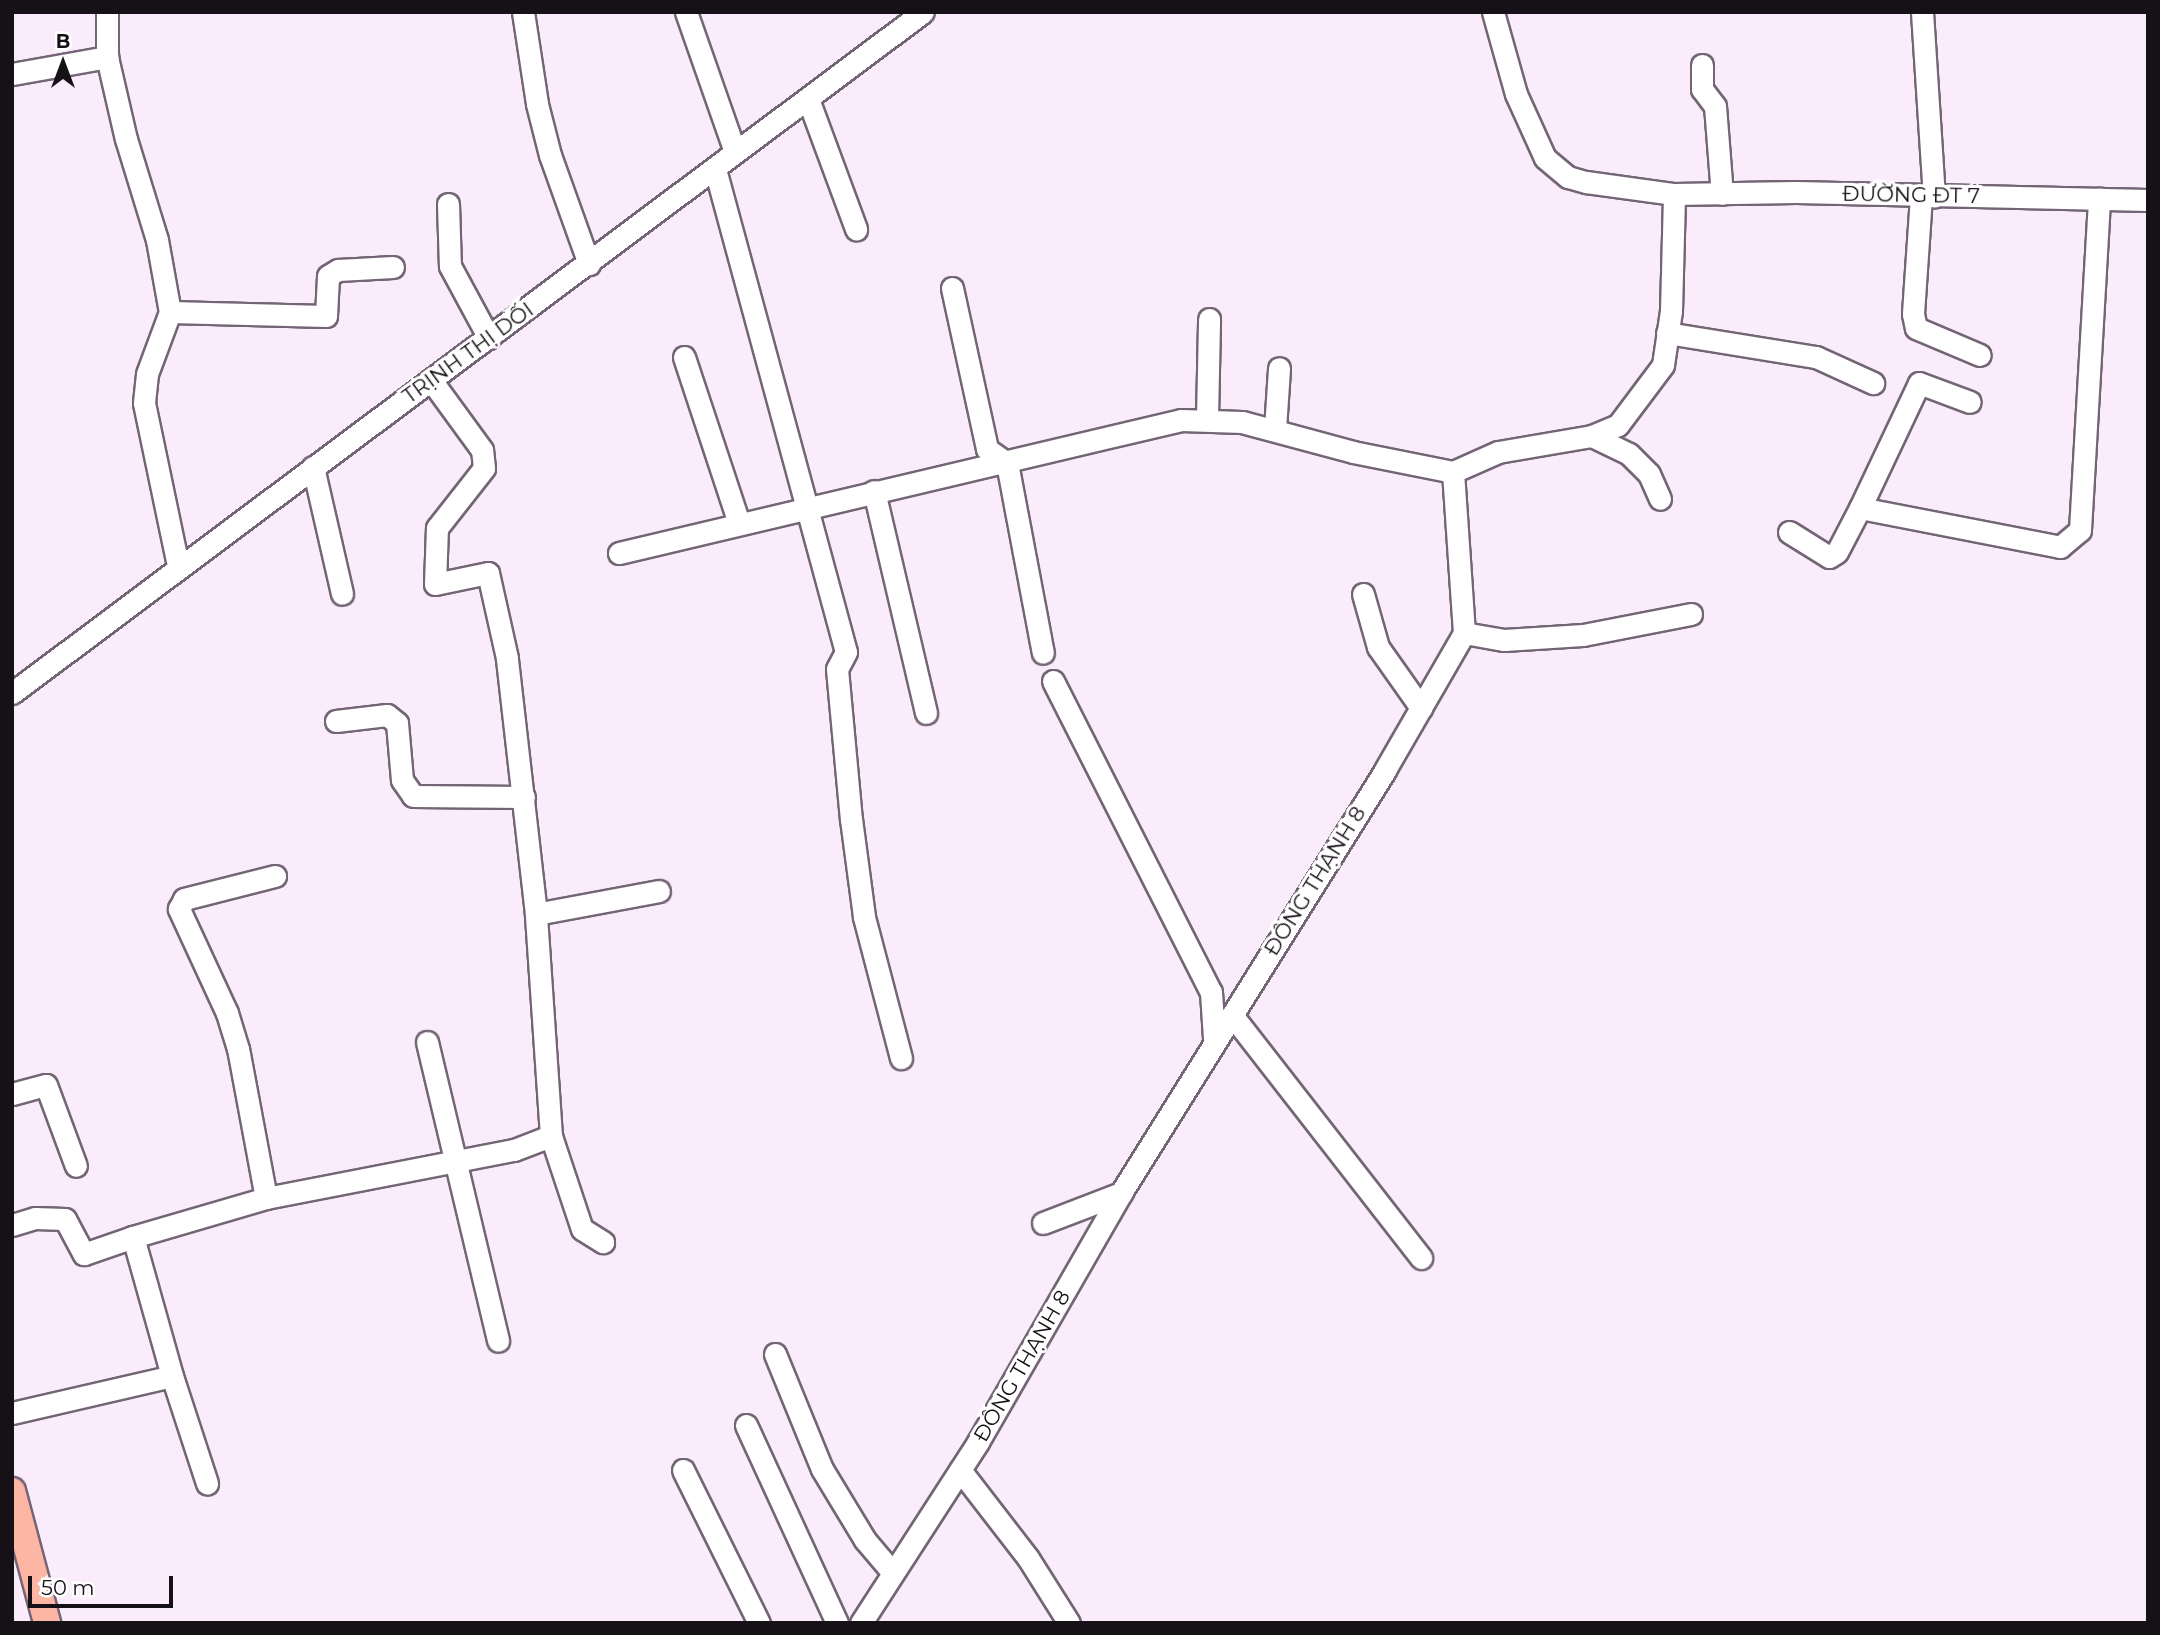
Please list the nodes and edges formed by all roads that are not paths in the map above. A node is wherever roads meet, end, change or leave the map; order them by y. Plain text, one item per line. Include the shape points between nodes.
1 (107, 12) edge
2 (523, 12) edge
3 (686, 12) edge
4 (923, 12) edge
5 (1493, 12) edge
6 (1922, 12) edge
7 (107, 57) junction
8 (1702, 65) dead end
9 (12, 74) edge
10 (808, 99) junction
11 (735, 152) junction
12 (715, 169) junction
13 (1674, 194) junction
14 (1722, 194) junction
15 (1927, 197) junction
16 (2099, 199) junction
17 (2148, 200) edge
18 (448, 204) dead end
19 (856, 229) dead end
20 (589, 264) junction
21 (393, 267) dead end
22 (953, 288) dead end
23 (170, 312) junction
24 (1209, 319) dead end
25 (1667, 333) junction
26 (489, 338) junction
27 (1980, 355) dead end
28 (684, 357) dead end
29 (1279, 368) dead end
30 (431, 380) junction
31 (1873, 383) dead end
32 (1970, 402) dead end
33 (1208, 418) junction
34 (1275, 429) junction
35 (1592, 436) junction
36 (1007, 463) junction
37 (313, 467) junction
38 (1453, 472) junction
39 (874, 491) junction
40 (1660, 499) dead end
41 (807, 505) junction
42 (1860, 508) junction
43 (739, 523) junction
44 (1789, 532) dead end
45 (619, 552) dead end
46 (178, 566) junction
47 (342, 594) dead end
48 (1363, 594) dead end
49 (1691, 614) dead end
50 (1464, 633) junction
51 (1043, 653) dead end
52 (1053, 681) dead end
53 (12, 693) edge
54 (1421, 708) junction
55 (926, 713) dead end
56 (336, 721) dead end
57 (524, 797) junction
58 (275, 876) dead end
59 (659, 891) dead end
60 (536, 915) junction
61 (1231, 1015) junction
62 (1214, 1039) junction
63 (427, 1042) dead end
64 (901, 1058) dead end
65 (12, 1094) edge
66 (551, 1136) junction
67 (453, 1162) junction
68 (76, 1166) dead end
69 (1121, 1193) junction
70 (266, 1198) junction
71 (1043, 1223) dead end
72 (12, 1225) edge
73 (133, 1237) junction
74 (603, 1242) dead end
75 (1420, 1258) dead end
76 (498, 1341) dead end
77 (775, 1354) dead end
78 (172, 1376) junction
79 (12, 1413) edge
80 (746, 1425) dead end
81 (960, 1469) junction
82 (683, 1470) dead end
83 (207, 1483) dead end
84 (12, 1491) edge
85 (892, 1573) junction
86 (47, 1623) edge
87 (759, 1623) edge
88 (837, 1623) edge
89 (862, 1623) edge
90 (1069, 1623) edge

1 - 7 street
2 - 20 street via 550,155
3 - 11 street
4 - 10 street, TRỊNH THỊ DỐI
5 - 13 street via 1516,94 1545,158 1556,169 1586,182
6 - 15 street
7 - 9 street
7 - 23 street via 126,139 158,240
8 - 14 street via 1702,89 1715,106
10 - 11 street, TRỊNH THỊ DỐI
10 - 19 street
11 - 12 street, TRỊNH THỊ DỐI
12 - 20 street, TRỊNH THỊ DỐI
12 - 41 street
13 - 14 street, ĐƯỜNG ĐT 7
13 - 25 street
14 - 15 street, ĐƯỜNG ĐT 7
15 - 16 street, ĐƯỜNG ĐT 7
15 - 27 street via 1913,314 1916,328
16 - 17 street, ĐƯỜNG ĐT 7
16 - 42 street via 2080,530 2060,547
18 - 26 street via 450,266
20 - 26 street, TRỊNH THỊ DỐI
21 - 23 street via 338,270 328,276 326,316
22 - 36 street via 987,449
23 - 46 street via 147,374 145,403
24 - 33 street
25 - 31 street via 1816,358
25 - 35 street via 1663,365 1650,386 1618,425
26 - 30 street, TRỊNH THỊ DỐI
28 - 43 street
29 - 34 street
30 - 37 street, TRỊNH THỊ DỐI
30 - 57 street via 482,450 484,468 436,528 435,584 488,573 507,658
32 - 42 street via 1919,383
33 - 34 street
33 - 36 street via 1181,420
34 - 38 street via 1353,452
35 - 38 street via 1498,452
35 - 40 street via 1629,454 1649,474
36 - 39 street
36 - 51 street
37 - 46 street, TRỊNH THỊ DỐI
37 - 47 street
38 - 50 street
39 - 41 street
39 - 55 street
41 - 43 street
41 - 64 street via 846,652 837,669 864,917
42 - 44 street via 1837,552 1829,557
43 - 45 street
46 - 53 street, TRỊNH THỊ DỐI
48 - 54 street via 1378,647
49 - 50 street via 1583,635 1504,640
50 - 54 street, ĐÔNG THẠNH 8
52 - 62 street via 1211,992
54 - 61 street, ĐÔNG THẠNH 8
56 - 57 street via 387,715 397,723 402,780 413,796
57 - 60 street
58 - 70 street via 184,899 179,909 227,1013 238,1049
59 - 60 street
60 - 66 street
61 - 62 street, ĐÔNG THẠNH 8
61 - 75 street
62 - 69 street, ĐÔNG THẠNH 8
63 - 67 street
65 - 68 street via 46,1084
66 - 67 street via 514,1150
66 - 74 street via 582,1229
67 - 70 street
67 - 76 street
69 - 71 street
69 - 81 street, ĐÔNG THẠNH 8
70 - 73 street
72 - 73 street via 35,1218 65,1219 84,1254
73 - 78 street
77 - 85 street via 822,1469 865,1540
78 - 79 street
78 - 83 street
80 - 88 street
81 - 85 street, ĐÔNG THẠNH 8
81 - 90 street via 1028,1558
82 - 87 street
84 - 86 main road
85 - 89 street, ĐÔNG THẠNH 8

